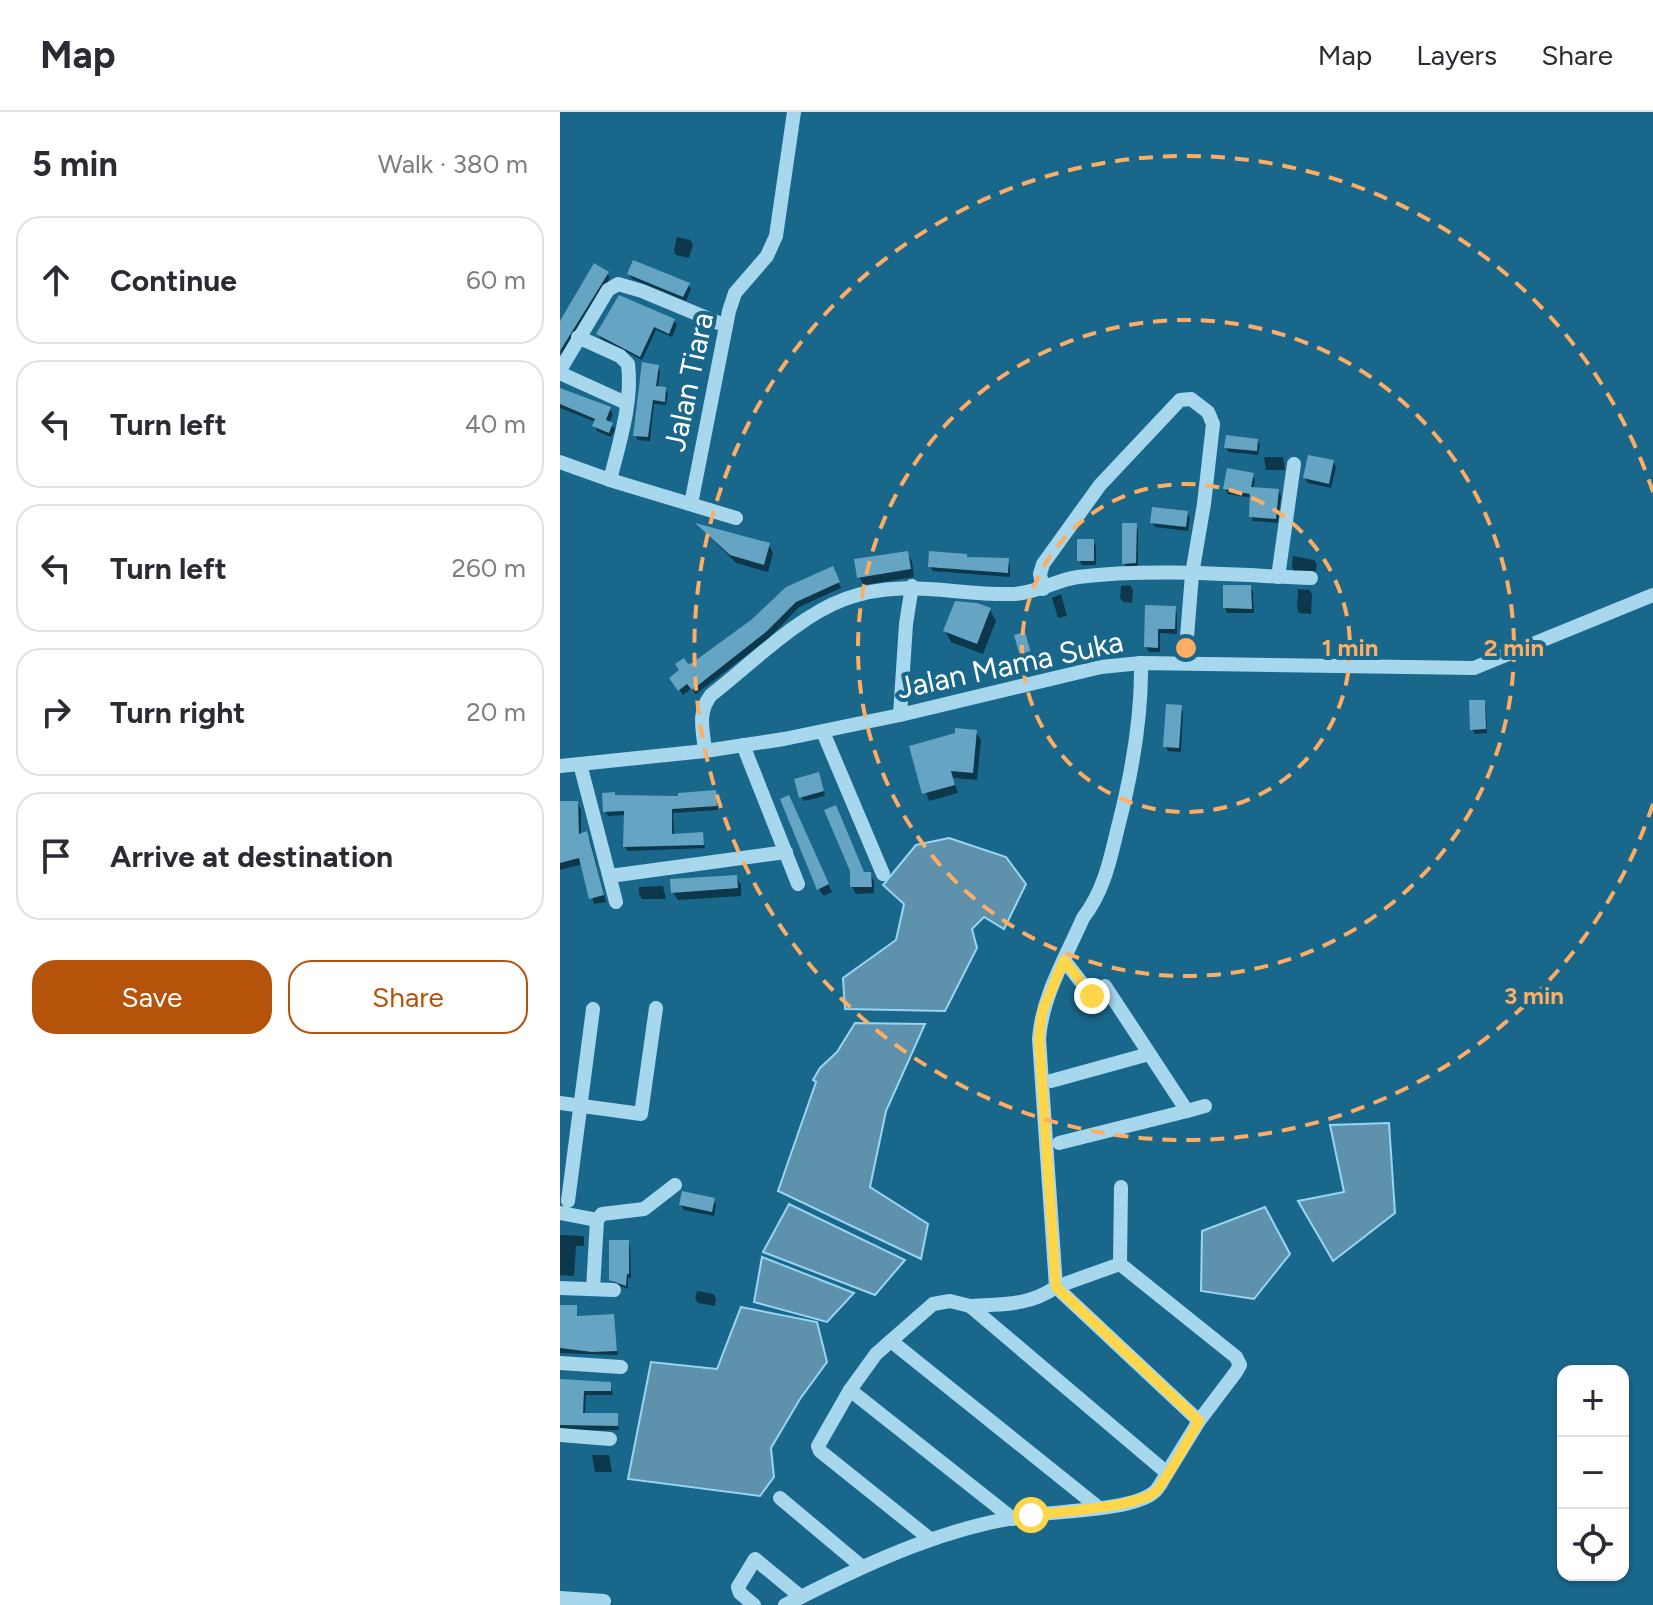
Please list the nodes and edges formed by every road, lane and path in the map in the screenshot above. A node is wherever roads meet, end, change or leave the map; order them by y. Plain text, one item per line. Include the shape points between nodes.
1 (794, 112) edge
2 (726, 326) junction
3 (578, 337) junction
4 (560, 372) edge
5 (626, 403) junction
6 (560, 462) edge
7 (1294, 464) dead end
8 (610, 480) junction
9 (691, 504) junction
10 (736, 518) dead end
11 (1192, 574) junction
12 (1278, 577) junction
13 (1311, 578) dead end
14 (912, 586) junction
15 (1043, 589) junction
16 (1653, 595) edge
17 (1185, 662) junction
18 (1141, 663) junction
19 (900, 715) junction
20 (823, 732) junction
21 (743, 745) junction
22 (705, 751) junction
23 (580, 764) junction
24 (560, 766) edge
25 (786, 852) junction
26 (883, 874) dead end
27 (610, 876) junction
28 (798, 884) dead end
29 (616, 902) dead end
30 (1064, 960) junction
31 (656, 1008) dead end
32 (593, 1009) dead end
33 (1149, 1054) junction
34 (1051, 1081) dead end
35 (560, 1103) edge
36 (580, 1106) junction
37 (1205, 1106) dead end
38 (1187, 1111) junction
39 (1059, 1143) dead end
40 (675, 1185) dead end
41 (1121, 1187) dead end
42 (564, 1207) edge
43 (597, 1220) junction
44 (1120, 1264) junction
45 (1056, 1287) junction
46 (560, 1288) edge
47 (593, 1289) junction
48 (614, 1290) dead end
49 (970, 1306) junction
50 (891, 1341) junction
51 (560, 1363) edge
52 (621, 1367) dead end
53 (850, 1390) junction
54 (1199, 1421) junction
55 (560, 1435) edge
56 (610, 1439) dead end
57 (1167, 1473) junction
58 (780, 1498) dead end
59 (1099, 1508) junction
60 (1013, 1519) junction
61 (930, 1539) junction
62 (861, 1566) junction
63 (801, 1597) junction
64 (560, 1598) edge
65 (604, 1601) dead end
66 (754, 1605) edge
67 (785, 1605) edge

1 - 2 street, Jalan Tiara via 776,236 767,256 735,293
2 - 3 street via 618,284 608,290
2 - 9 street, Jalan Tiara
3 - 4 street
3 - 5 street via 628,364
4 - 5 street
5 - 8 street
6 - 8 street
7 - 12 street
8 - 9 street
9 - 10 street
11 - 12 street
11 - 15 street via 1076,577
11 - 15 street via 1213,424 1208,412 1186,398 1100,485 1043,564
11 - 17 street
12 - 13 street
14 - 15 street via 1011,594
14 - 19 street
14 - 22 street via 842,600 802,622 711,695 701,715
16 - 17 street, Jalan Mama Suka via 1474,668
17 - 18 street, Jalan Mama Suka
18 - 19 street, Jalan Mama Suka via 1101,667
18 - 30 street via 1132,771 1110,862
19 - 20 street, Jalan Mama Suka
20 - 21 street, Jalan Mama Suka
20 - 26 street
21 - 22 street, Jalan Mama Suka
21 - 25 street
22 - 23 street, Jalan Mama Suka
23 - 24 street, Jalan Mama Suka
23 - 27 street
25 - 27 street
25 - 28 street
27 - 29 street
30 - 33 street via 1092,996 1105,986
30 - 45 street via 1042,1012 1039,1039
31 - 36 street via 641,1114
32 - 36 street
33 - 34 street
33 - 38 street
35 - 36 street
36 - 42 street
37 - 38 street
38 - 39 street
40 - 43 street via 644,1209 602,1214
41 - 44 street
42 - 43 street
43 - 47 street
44 - 45 street
44 - 54 street via 1236,1357 1240,1365
45 - 49 street via 1022,1303
45 - 54 street
46 - 47 street
47 - 48 street
49 - 50 street via 941,1300
49 - 57 street
50 - 53 street
50 - 59 street
51 - 52 street
53 - 60 street
53 - 61 street via 820,1439 820,1451
54 - 57 street
55 - 56 street
57 - 59 street via 1156,1492
58 - 62 street
59 - 60 street
60 - 61 street
61 - 62 street
62 - 63 street
63 - 66 street via 755,1559 738,1587
63 - 67 street
64 - 65 street

